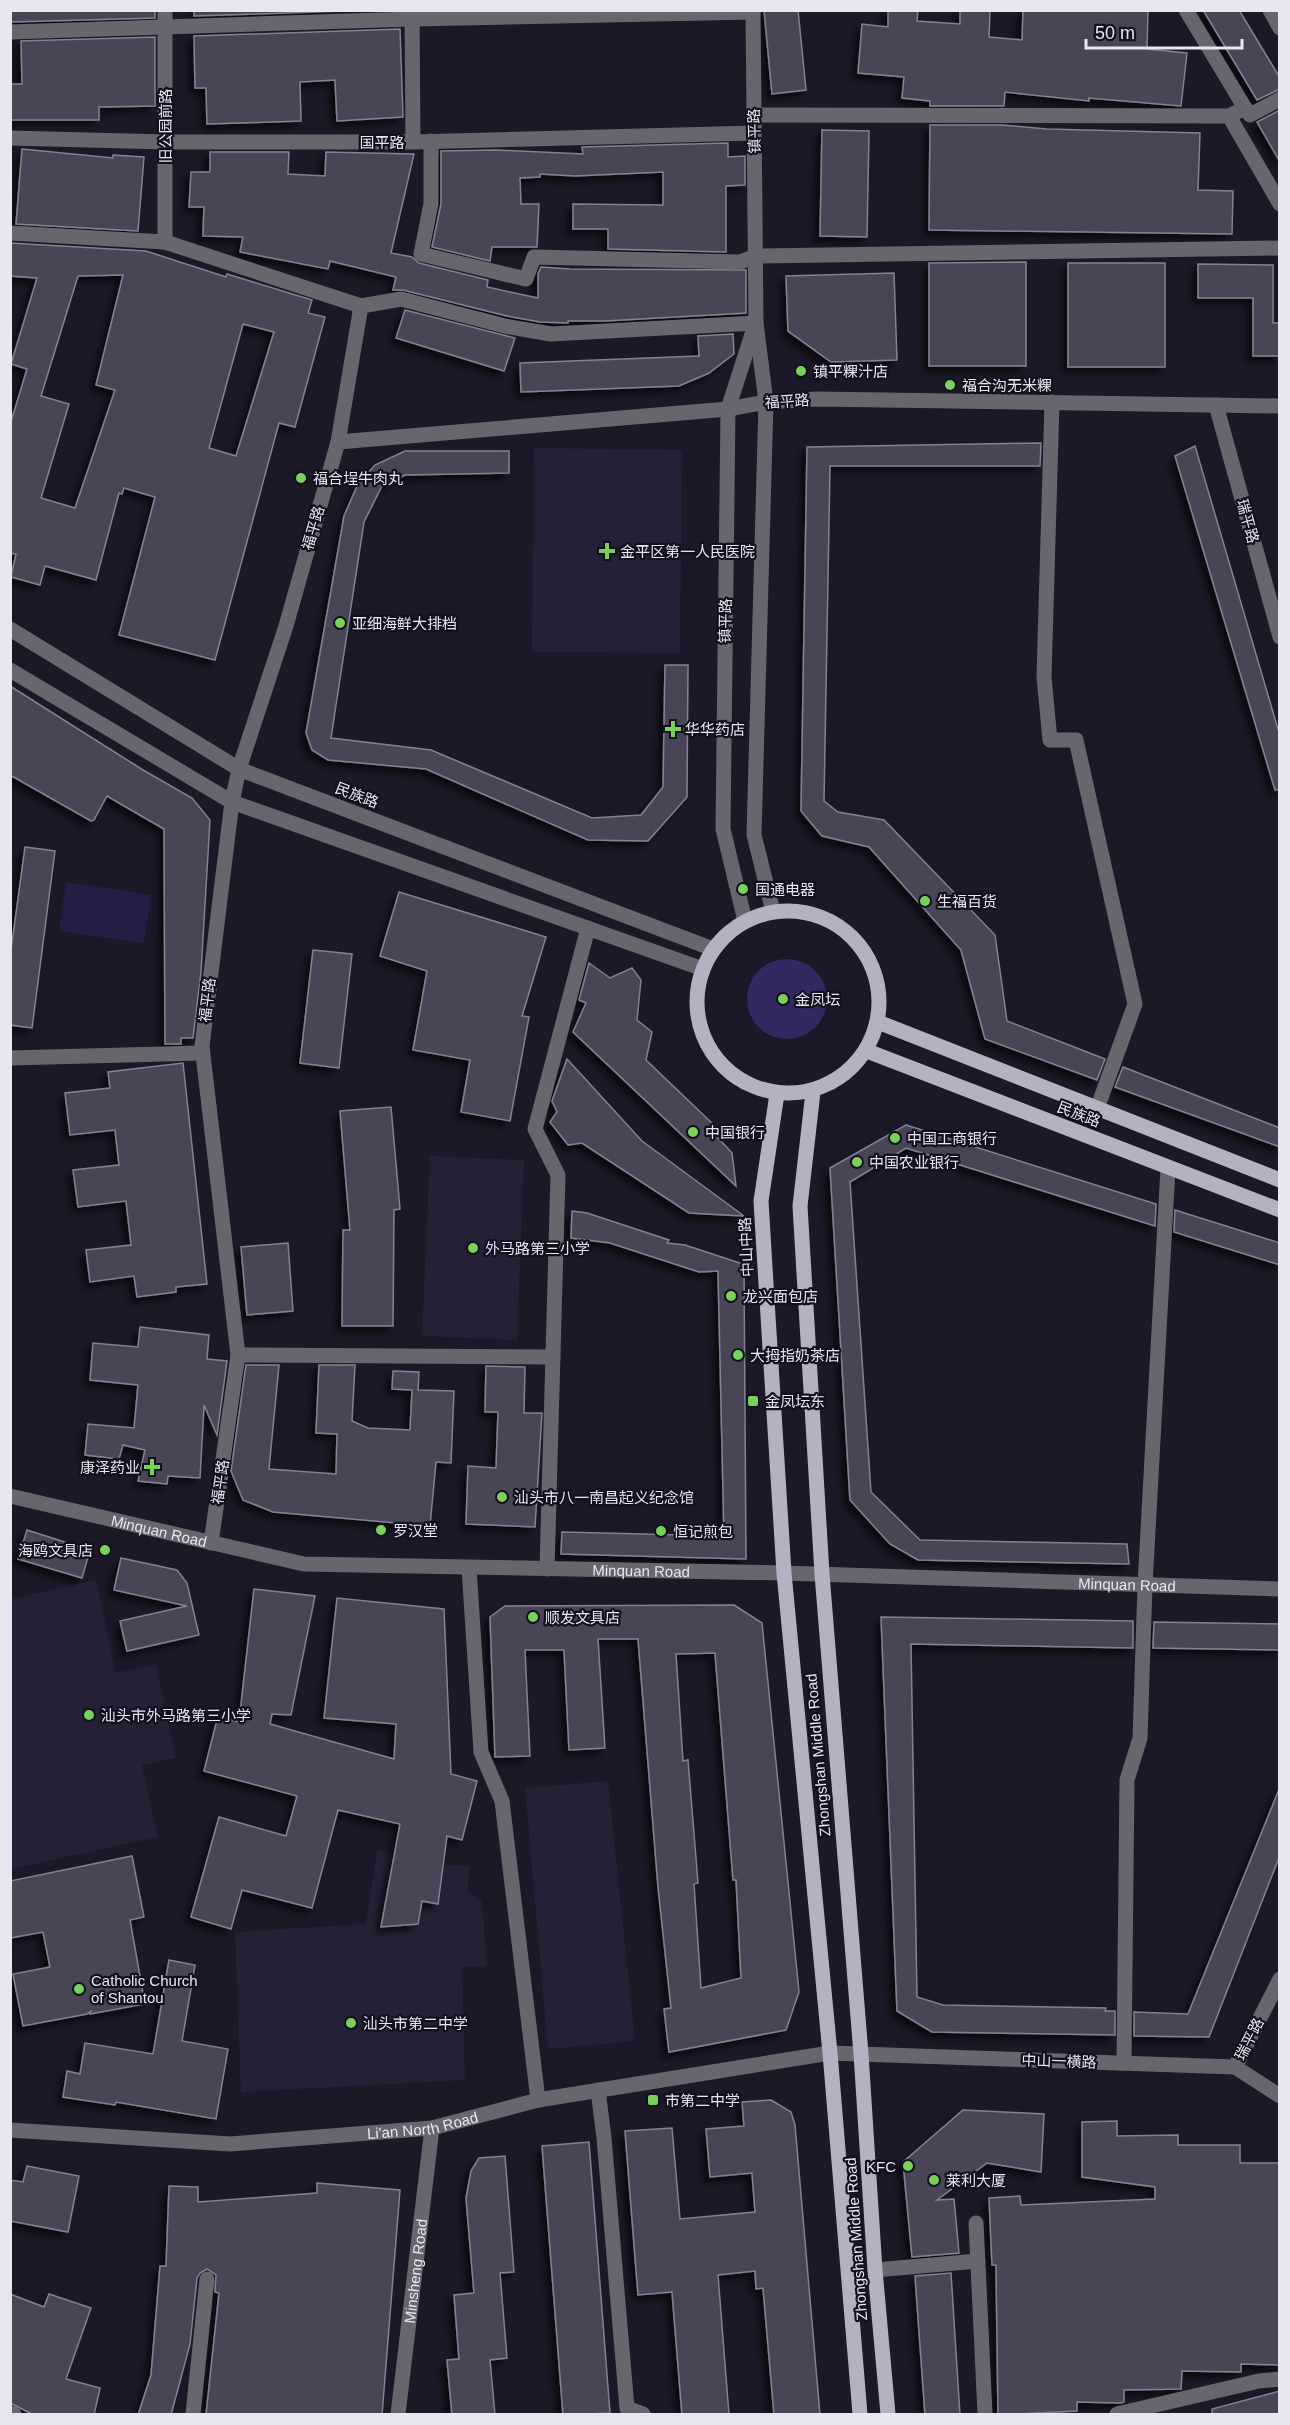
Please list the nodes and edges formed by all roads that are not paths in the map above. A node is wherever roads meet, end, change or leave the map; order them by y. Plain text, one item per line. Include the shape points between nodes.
1 (165, 10) edge
2 (1186, 10) edge
3 (1270, 10) edge
4 (753, 11) edge
5 (412, 15) edge
6 (165, 28) junction
7 (1280, 28) edge
8 (10, 32) edge
9 (1280, 99) edge
10 (1245, 108) junction
11 (754, 115) junction
12 (1230, 116) junction
13 (754, 133) junction
14 (10, 138) edge
15 (431, 141) junction
16 (166, 142) junction
17 (413, 142) junction
18 (1280, 204) edge
19 (10, 233) edge
20 (165, 242) junction
21 (1280, 248) edge
22 (756, 256) junction
23 (361, 306) junction
24 (756, 323) junction
25 (766, 402) junction
26 (1052, 402) junction
27 (1216, 405) junction
28 (1280, 406) edge
29 (728, 409) junction
30 (338, 442) junction
31 (10, 629) edge
32 (1280, 637) edge
33 (10, 670) edge
34 (239, 769) junction
35 (232, 802) junction
36 (772, 911) junction
37 (745, 921) junction
38 (588, 928) junction
39 (713, 949) junction
40 (703, 969) junction
41 (878, 1022) junction
42 (867, 1051) junction
43 (202, 1053) junction
44 (10, 1058) edge
45 (813, 1092) junction
46 (777, 1094) junction
47 (1097, 1109) junction
48 (1168, 1168) junction
49 (1280, 1180) edge
50 (1280, 1210) edge
51 (238, 1355) junction
52 (553, 1357) junction
53 (10, 1496) edge
54 (211, 1543) junction
55 (469, 1568) junction
56 (547, 1569) junction
57 (784, 1573) junction
58 (822, 1574) junction
59 (1145, 1584) junction
60 (1280, 1589) edge
61 (1280, 1979) edge
62 (830, 2053) junction
63 (861, 2054) junction
64 (1124, 2063) junction
65 (1235, 2067) junction
66 (598, 2090) junction
67 (1280, 2096) edge
68 (538, 2100) junction
69 (432, 2128) junction
70 (10, 2130) edge
71 (976, 2223) dead end
72 (978, 2261) junction
73 (875, 2270) junction
74 (207, 2279) dead end
75 (1280, 2379) edge
76 (193, 2415) edge
77 (398, 2415) edge
78 (643, 2415) edge
79 (860, 2415) edge
80 (888, 2415) edge
81 (985, 2415) edge
82 (1118, 2415) edge

1 - 6 street, 旧公园前路
2 - 10 street
3 - 7 street
4 - 5 street
4 - 11 street, 镇平路
5 - 6 street
5 - 17 street
6 - 8 street
6 - 16 street, 旧公园前路
9 - 10 street via 1250,115
10 - 12 street
11 - 12 street
11 - 13 street, 镇平路
12 - 18 street
13 - 15 street, 国平路
13 - 22 street, 镇平路
14 - 16 street, 国平路
15 - 17 street, 国平路
15 - 22 street via 431,204 421,254 526,279 534,257 740,262
16 - 17 street, 国平路
16 - 20 street, 旧公园前路
19 - 20 street
20 - 23 street
21 - 22 street
22 - 24 street, 镇平路
23 - 24 street via 401,299 551,334
23 - 30 street
24 - 25 street, 镇平路
24 - 29 street, 镇平路
25 - 26 street, 福平路
25 - 29 street, 福平路
25 - 36 street, 镇平路 via 754,835
26 - 27 street, 福平路
26 - 47 street via 1044,676 1050,740 1076,740 1135,1004
27 - 28 street, 福平路
27 - 32 street, 瑞平路
29 - 30 street, 福平路
29 - 37 street, 镇平路 via 723,829
30 - 34 street, 福平路 via 286,627
31 - 34 street, 民族路
33 - 35 street
34 - 35 street, 福平路
34 - 39 street, 民族路
35 - 38 street
35 - 43 street, 福平路
36 - 37 main road
36 - 41 main road via 802,911 831,920 855,938 872,963 880,992
37 - 39 main road
38 - 40 street
38 - 52 street via 535,1129 558,1175
39 - 40 main road
40 - 46 main road via 697,996 699,1024 710,1049 727,1071 750,1086
41 - 42 main road
41 - 47 main road, 民族路
42 - 45 main road via 834,1083
42 - 48 main road, 民族路
43 - 44 street
43 - 51 street, 福平路
45 - 46 main road
45 - 58 main road, Zhongshan Middle Road via 800,1206
46 - 57 main road, 中山中路 via 761,1201
47 - 49 main road, 民族路
48 - 50 main road, 民族路
48 - 59 street
51 - 52 street
51 - 54 street, 福平路
52 - 56 street
53 - 54 street, Minquan Road
54 - 55 street, Minquan Road via 304,1564
55 - 56 street, Minquan Road
55 - 68 street via 481,1752 502,1801
56 - 57 street, Minquan Road
57 - 58 street, Minquan Road
57 - 62 main road, Zhongshan Middle Road
58 - 59 street, Minquan Road
58 - 63 main road, Zhongshan Middle Road
59 - 60 street, Minquan Road
59 - 64 street via 1140,1738 1127,1780
61 - 65 street, 瑞平路
62 - 63 street, 中山一横路
62 - 66 street, Li'an North Road
62 - 79 main road, Zhongshan Middle Road
63 - 64 street, 中山一横路
63 - 73 main road, Zhongshan Middle Road
64 - 65 street, 中山一横路
65 - 67 street
66 - 68 street, Li'an North Road
66 - 78 street via 627,2408
68 - 69 street, Li'an North Road
69 - 70 street, Li'an North Road via 230,2144
69 - 77 street, Minsheng Road
71 - 72 street
72 - 73 street
72 - 81 street
73 - 80 main road, Zhongshan Middle Road
74 - 76 street
75 - 82 street via 1259,2380

